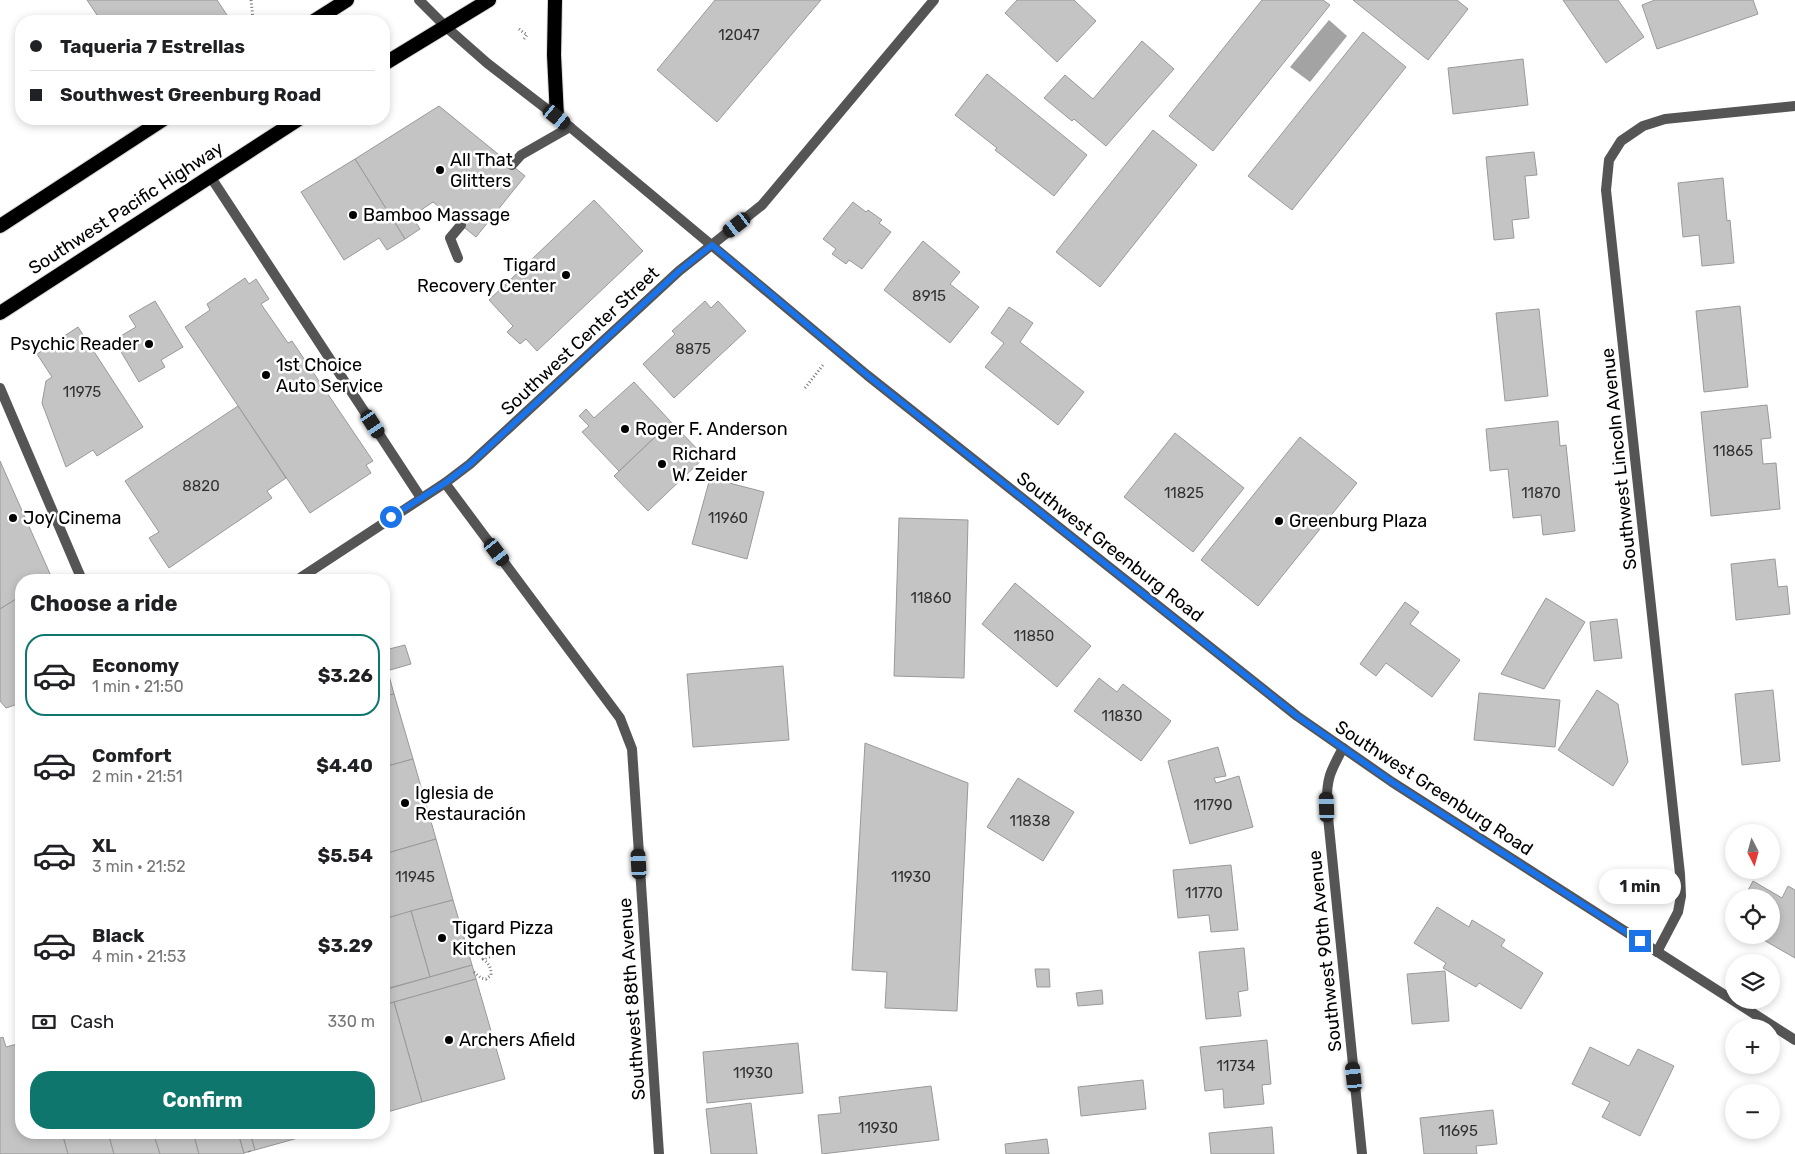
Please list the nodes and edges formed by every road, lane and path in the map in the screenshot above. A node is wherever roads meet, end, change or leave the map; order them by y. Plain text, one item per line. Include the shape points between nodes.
1 (252, 0) edge
2 (347, 0) edge
3 (419, 0) edge
4 (489, 0) edge
5 (555, 0) edge
6 (934, 0) edge
7 (253, 15) edge
8 (323, 15) edge
9 (445, 26) junction
10 (519, 29) dead end
11 (523, 40) dead end
12 (390, 60) edge
13 (1795, 106) edge
14 (557, 117) junction
15 (155, 125) edge
16 (290, 125) edge
17 (570, 127) junction
18 (512, 165) dead end
19 (210, 176) junction
20 (461, 225) dead end
21 (0, 226) edge
22 (712, 245) junction
23 (458, 258) dead end
24 (0, 313) edge
25 (0, 388) edge
26 (445, 483) junction
27 (421, 498) junction
28 (79, 574) edge
29 (306, 574) edge
30 (1343, 748) junction
31 (508, 950) dead end
32 (1657, 952) junction
33 (474, 972) dead end
34 (1795, 1040) edge
35 (659, 1154) edge
36 (1362, 1154) edge

1 - 7 path
2 - 8 highway
3 - 9 street, Southwest Greenburg Road
4 - 9 highway
5 - 14 highway
6 - 22 street, Southwest Center Street via 762,206
9 - 12 highway
9 - 14 street, Southwest Greenburg Road
10 - 11 path via 527,35
13 - 32 street, Southwest Lincoln Avenue via 1665,119 1643,126 1621,141 1609,160 1606,190 1680,874 1678,912
14 - 17 street, Southwest Greenburg Road
15 - 21 highway
16 - 19 highway, Southwest Pacific Highway
17 - 18 street via 521,155
17 - 22 street, Southwest Greenburg Road
19 - 24 highway, Southwest Pacific Highway
19 - 27 street
20 - 23 street via 450,238
22 - 26 street, Southwest Center Street via 679,271 506,433
22 - 30 street, Southwest Greenburg Road via 867,375 1297,716
25 - 28 street
26 - 27 street, Southwest Center Street
26 - 35 street, Southwest 88th Avenue via 620,718 632,749
27 - 29 street, Southwest Center Street
30 - 32 street, Southwest Greenburg Road
30 - 36 street, Southwest 90th Avenue via 1328,776 1326,789
31 - 33 path via 483,959 491,969 491,975 486,979
32 - 34 street, Southwest Greenburg Road

